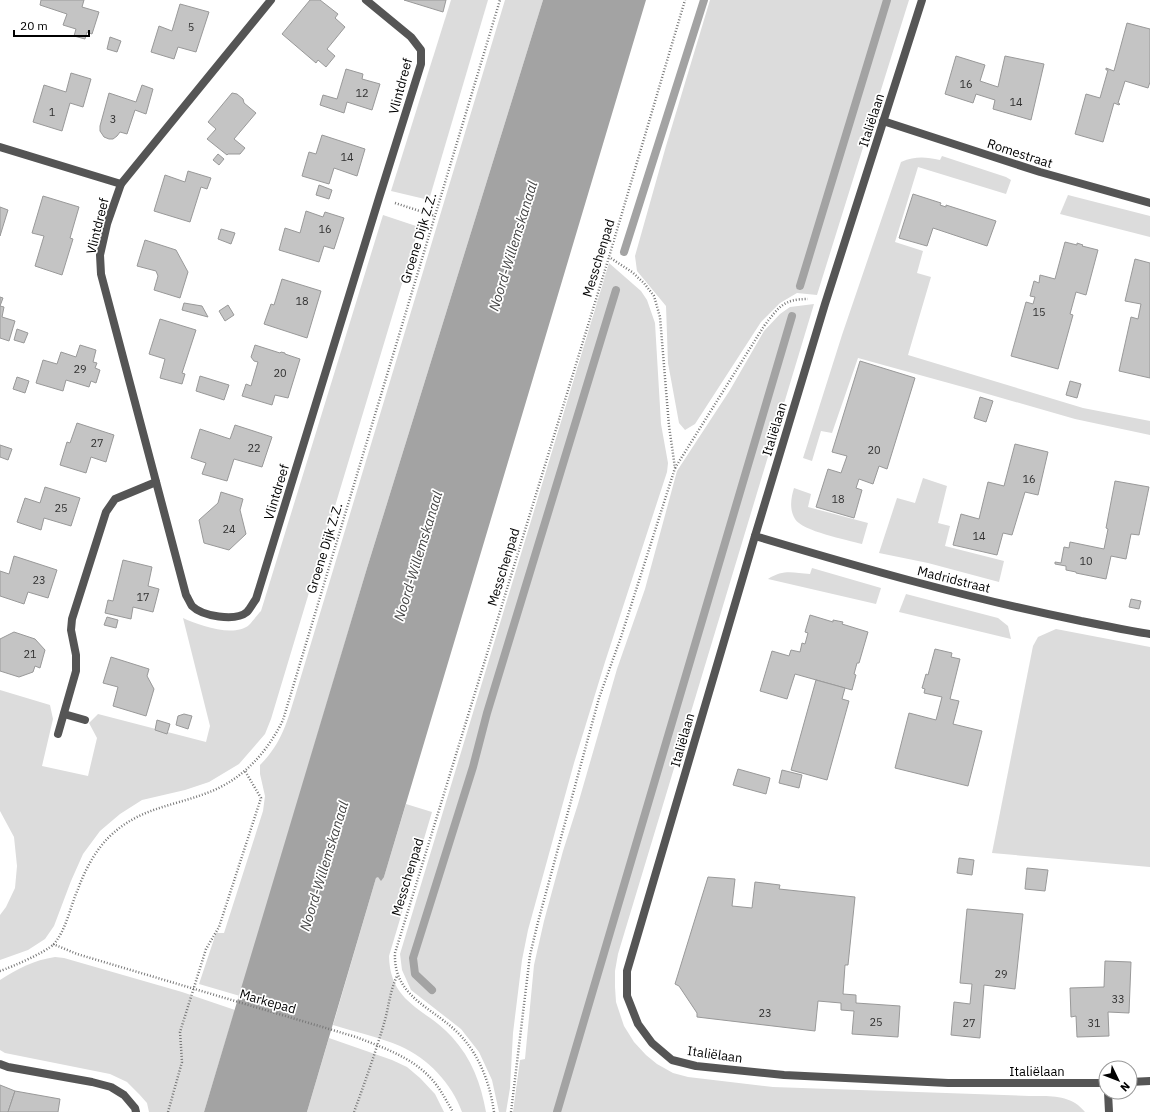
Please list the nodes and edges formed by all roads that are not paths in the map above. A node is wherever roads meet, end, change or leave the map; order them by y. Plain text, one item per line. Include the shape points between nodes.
1 (271, 0) edge
2 (366, 0) edge
3 (922, 0) edge
4 (883, 121) junction
5 (0, 147) edge
6 (121, 184) junction
7 (1150, 203) edge
8 (156, 482) junction
9 (755, 536) junction
10 (1150, 634) edge
11 (64, 714) junction
12 (85, 720) dead end
13 (58, 734) dead end
14 (0, 1064) edge
15 (1150, 1081) edge
16 (1138, 1082) edge
17 (1098, 1083) edge
18 (1108, 1100) edge
19 (136, 1112) edge
20 (1109, 1112) edge

1 - 6 street, Vlintdreef
2 - 8 street, Vlintdreef via 411,37 421,50 422,64 256,599 247,612 226,618 202,612 192,606 186,595
3 - 4 street, Italiëlaan
4 - 7 street, Romestraat via 1040,172
4 - 9 street, Italiëlaan
5 - 6 street, Vlintdreef
6 - 8 street, Vlintdreef via 107,224 100,255 101,274
8 - 11 street via 115,499 106,512 72,618 76,671
9 - 10 street, Madridstraat via 957,593 1041,613
9 - 17 street, Italiëlaan via 627,971 627,996 638,1024 652,1043 672,1060 696,1066 784,1075 948,1083
11 - 12 street
11 - 13 street
14 - 19 street via 111,1087 124,1095
15 - 16 street
18 - 20 street

